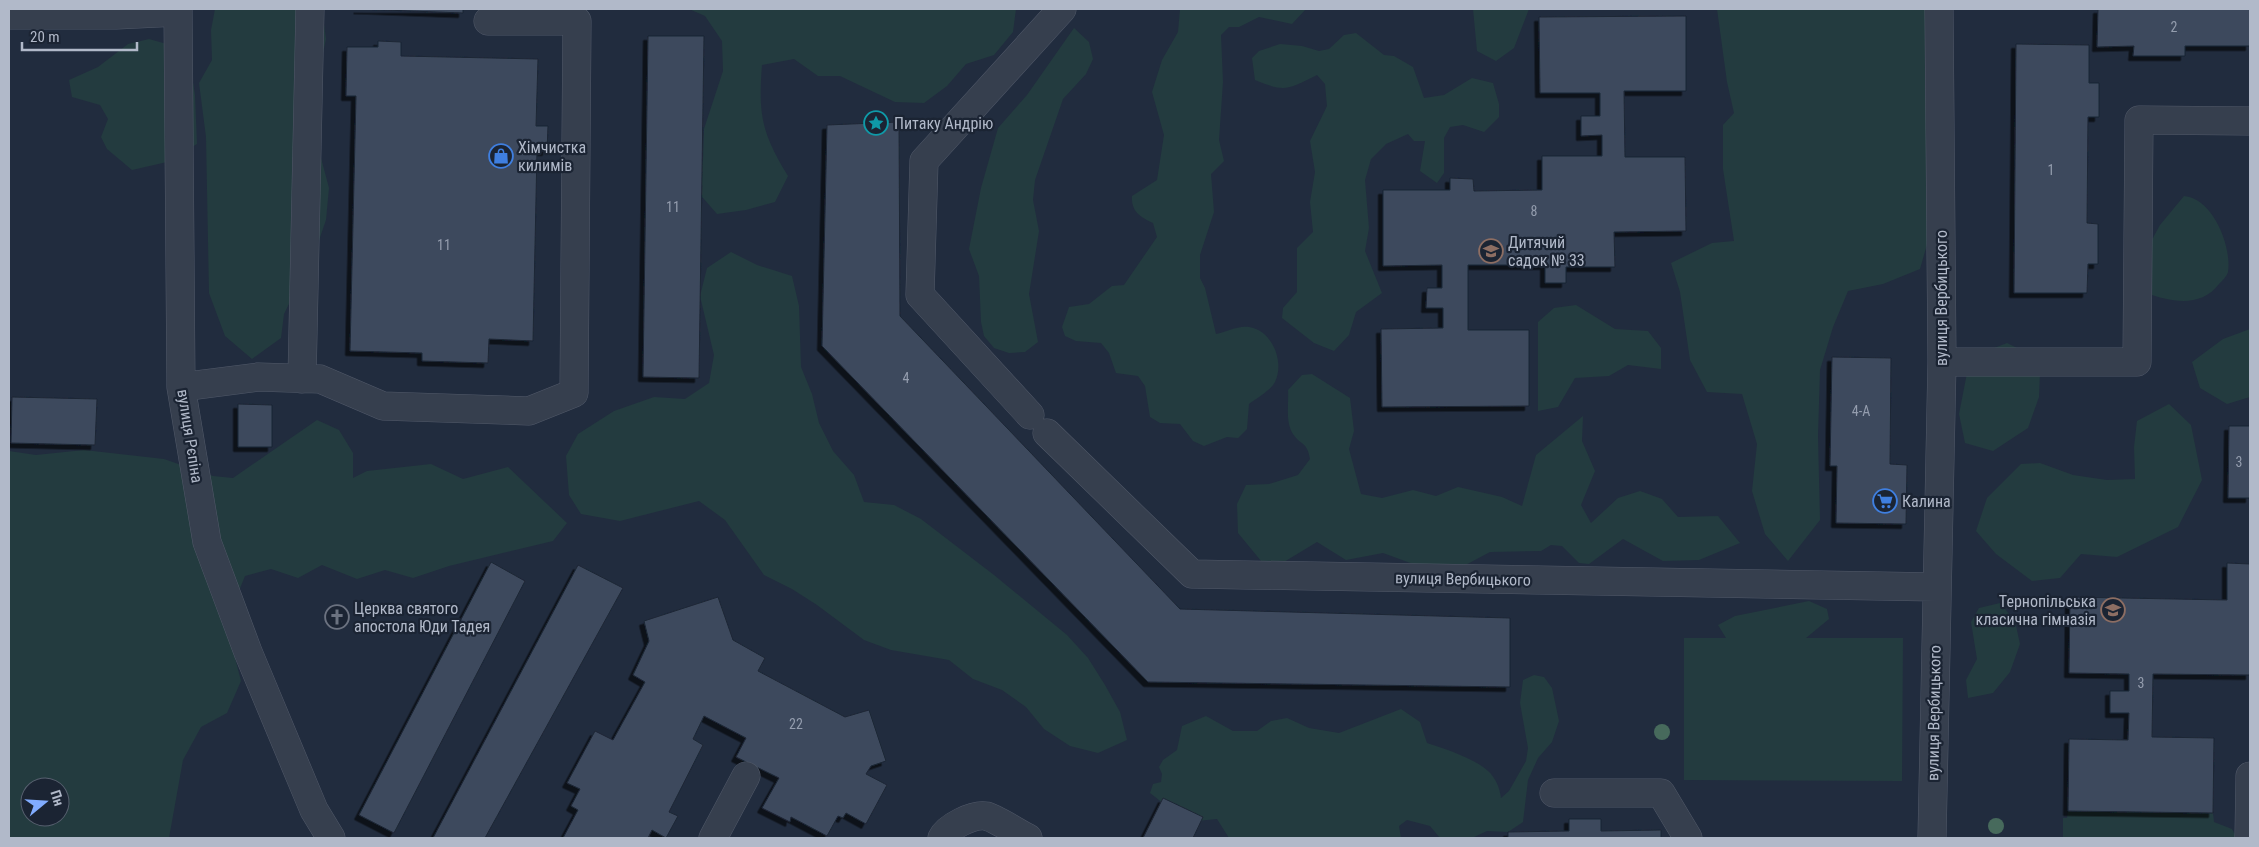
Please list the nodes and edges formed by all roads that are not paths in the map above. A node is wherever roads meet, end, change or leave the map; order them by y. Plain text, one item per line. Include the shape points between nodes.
1 (310, 9) edge
2 (1062, 9) edge
3 (1939, 9) edge
4 (178, 11) edge
5 (9, 15) edge
6 (488, 21) dead end
7 (2250, 121) edge
8 (1942, 362) junction
9 (302, 378) junction
10 (181, 387) junction
11 (1936, 587) junction
12 (746, 776) dead end
13 (2250, 776) edge
14 (1554, 793) dead end
15 (330, 838) edge
16 (712, 838) edge
17 (942, 838) edge
18 (1028, 838) edge
19 (1688, 838) edge
20 (1932, 838) edge
21 (2249, 838) edge

1 - 9 street
2 - 11 street, вулиця Вербицького via 924,160 920,295 1039,424 1192,574
3 - 8 street, вулиця Вербицького
4 - 5 street via 116,15
4 - 10 street, вулиця Рєпіна
6 - 9 street via 577,21 574,394 529,411 383,406 320,379
7 - 8 street via 2139,120 2137,362
8 - 11 street, вулиця Вербицького
9 - 10 street via 258,377
10 - 15 street, вулиця Рєпіна via 207,542 248,652 314,810
11 - 20 street, вулиця Вербицького
12 - 16 street
13 - 21 street
14 - 19 street via 1661,792
17 - 18 street via 961,821 985,816

